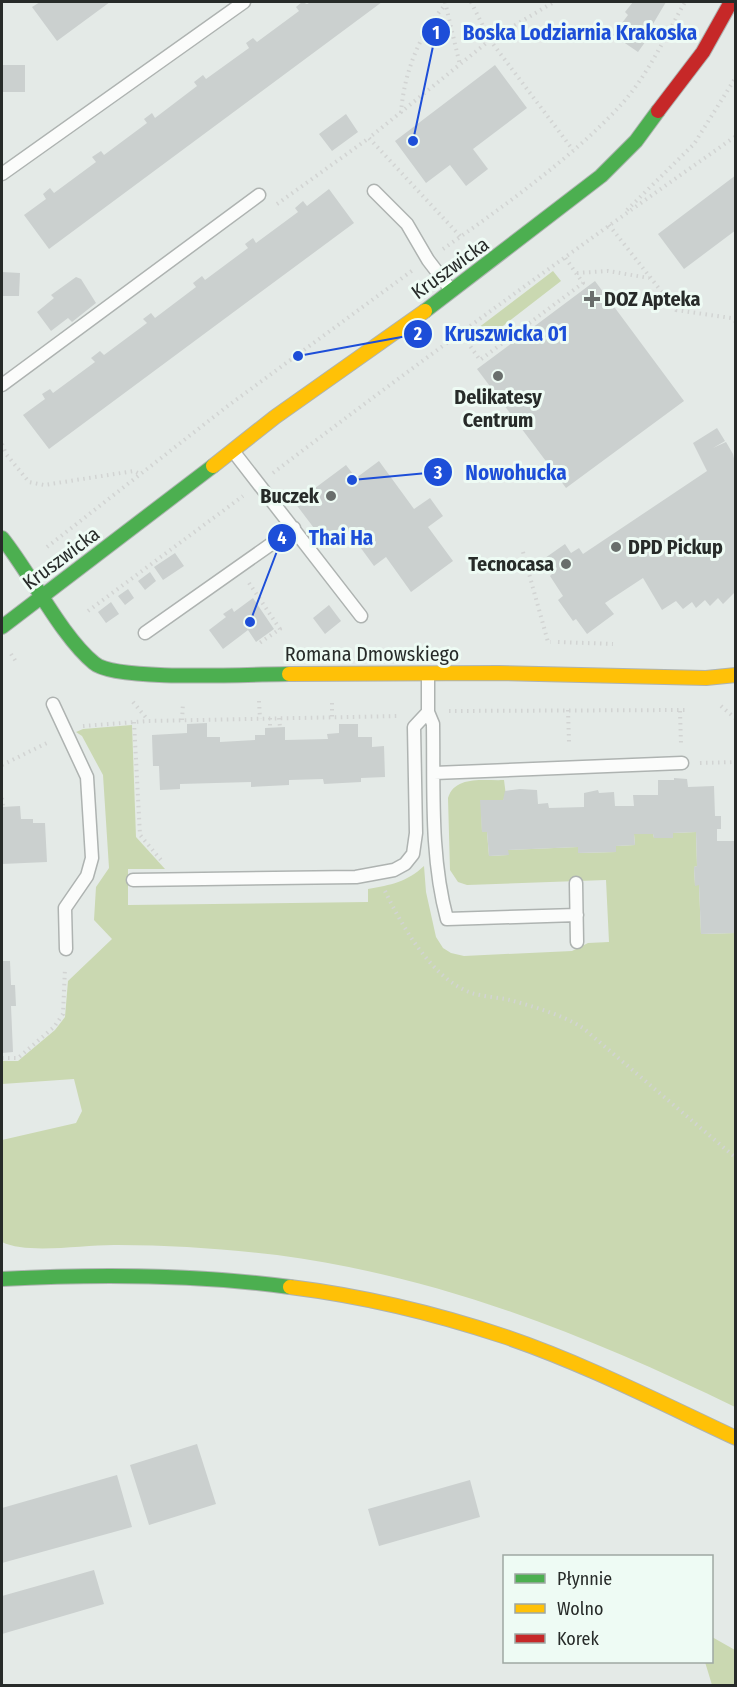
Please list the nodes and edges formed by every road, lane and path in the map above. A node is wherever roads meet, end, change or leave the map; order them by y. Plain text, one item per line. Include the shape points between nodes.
1 (244, 2) edge
2 (471, 2) edge
3 (554, 2) edge
4 (685, 2) edge
5 (731, 2) edge
6 (445, 3) edge
7 (490, 40) junction
8 (460, 65) junction
9 (735, 77) edge
10 (400, 113) junction
11 (735, 136) edge
12 (369, 138) junction
13 (573, 150) junction
14 (2, 174) edge
15 (374, 190) dead end
16 (259, 195) joint
17 (618, 219) junction
18 (609, 225) junction
19 (564, 256) junction
20 (576, 273) junction
21 (650, 278) junction
22 (401, 279) dead end
23 (452, 291) junction
24 (735, 322) edge
25 (460, 333) junction
26 (414, 366) dead end
27 (2, 386) edge
28 (2, 444) edge
29 (232, 450) junction
30 (140, 474) junction
31 (294, 528) junction
32 (2, 538) edge
33 (47, 547) dead end
34 (523, 552) dead end
35 (238, 567) junction
36 (45, 595) junction
37 (361, 616) dead end
38 (2, 627) edge
39 (145, 633) dead end
40 (256, 645) dead end
41 (621, 645) dead end
42 (428, 674) junction
43 (735, 675) edge
44 (259, 696) dead end
45 (332, 697) dead end
46 (183, 698) dead end
47 (53, 704) dead end
48 (713, 706) dead end
49 (735, 708) edge
50 (691, 709) dead end
51 (568, 710) junction
52 (681, 711) junction
53 (727, 711) junction
54 (428, 712) junction
55 (332, 717) junction
56 (344, 717) junction
57 (352, 717) junction
58 (260, 718) junction
59 (270, 718) junction
60 (279, 718) junction
61 (735, 719) edge
62 (182, 720) junction
63 (134, 722) junction
64 (344, 725) dead end
65 (352, 725) dead end
66 (270, 727) dead end
67 (279, 727) dead end
68 (681, 729) dead end
69 (67, 733) junction
70 (569, 742) dead end
71 (735, 762) edge
72 (682, 763) dead end
73 (713, 763) dead end
74 (2, 765) edge
75 (434, 773) junction
76 (2, 798) edge
77 (3, 807) edge
78 (377, 874) junction
79 (133, 880) dead end
80 (177, 880) junction
81 (576, 883) dead end
82 (577, 915) junction
83 (578, 942) dead end
84 (66, 949) joint
85 (2, 1058) edge
86 (735, 1158) edge
87 (2, 1279) edge
88 (735, 1438) edge

1 - 14 lane
2 - 7 path
3 - 7 path
4 - 13 path via 645,72 620,106
5 - 23 street, Kruszwicka via 703,52 629,148 602,176
6 - 8 path
6 - 10 path via 412,57
7 - 8 path
7 - 13 path
8 - 10 path
9 - 17 path via 694,144
10 - 12 path
11 - 17 path
12 - 13 path via 460,236
12 - 16 path via 268,211
15 - 23 lane via 407,224
16 - 27 lane
17 - 18 path
18 - 19 path
18 - 21 path
19 - 20 path
19 - 25 path
20 - 21 path via 608,271
20 - 25 path via 584,283 480,360
21 - 24 path via 676,310 731,318
22 - 30 path
23 - 29 street, Kruszwicka
25 - 26 path
28 - 30 path via 29,482 44,485 134,471
29 - 31 lane
29 - 36 street, Kruszwicka
30 - 33 path
31 - 35 lane
31 - 37 lane
32 - 36 street, Romana Dmowskiego
34 - 41 path via 548,642
35 - 39 lane
35 - 40 path via 280,629
36 - 38 street, Kruszwicka
36 - 42 street, Romana Dmowskiego via 64,628 94,664 102,668 142,674
42 - 43 street, Romana Dmowskiego via 706,678
42 - 54 lane
44 - 58 path
45 - 55 path
46 - 62 path
47 - 69 lane
48 - 53 path
49 - 53 path
50 - 52 path
51 - 52 path
51 - 54 path
51 - 70 path
52 - 68 path
53 - 61 path
54 - 57 path
54 - 75 lane via 434,724
54 - 78 lane via 414,727 413,854 405,864
55 - 56 path
55 - 60 path
56 - 57 path
56 - 64 path
57 - 65 path
58 - 59 path
58 - 62 path
59 - 60 path
59 - 66 path
60 - 67 path
62 - 63 path
63 - 69 path via 81,726
63 - 80 path via 140,835
69 - 74 path
69 - 84 lane via 87,777 92,858 87,876 65,908
71 - 73 path
72 - 75 lane
75 - 82 lane via 440,893 447,919
76 - 77 path
78 - 80 lane
78 - 86 path via 414,940 452,983 470,992 569,1019
79 - 80 lane
81 - 82 lane
82 - 83 lane
84 - 85 path via 63,1014 54,1027 18,1058
87 - 88 street via 109,1273 189,1275 305,1288 397,1306 552,1354

